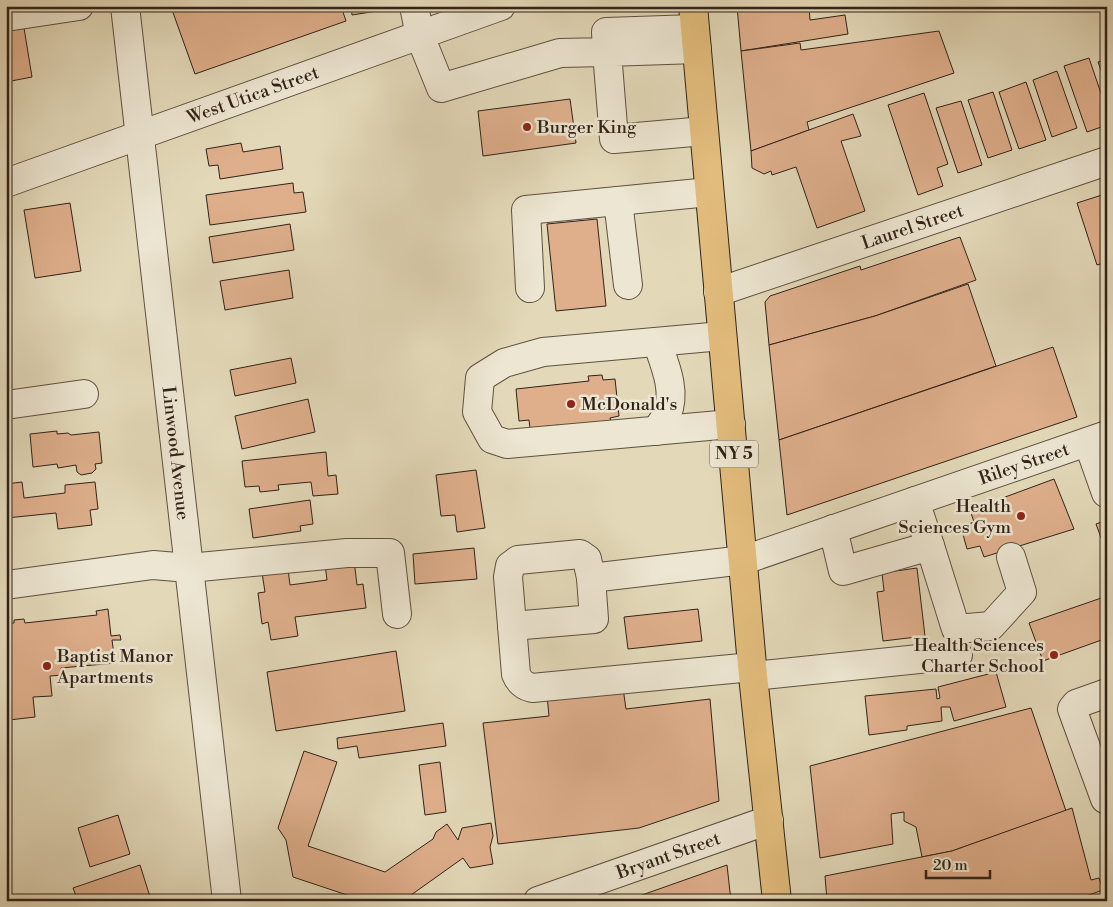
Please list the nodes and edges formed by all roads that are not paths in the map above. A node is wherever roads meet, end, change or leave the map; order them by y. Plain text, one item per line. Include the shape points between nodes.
1 (79, 6) edge
2 (125, 6) edge
3 (414, 6) edge
4 (500, 6) edge
5 (6, 17) edge
6 (695, 28) edge
7 (420, 36) junction
8 (607, 52) junction
9 (704, 131) junction
10 (140, 135) junction
11 (1107, 161) edge
12 (6, 183) edge
13 (710, 192) junction
14 (618, 201) junction
15 (628, 285) dead end
16 (530, 288) dead end
17 (718, 292) junction
18 (722, 336) junction
19 (657, 342) junction
20 (84, 394) dead end
21 (6, 405) edge
22 (731, 424) junction
23 (656, 430) junction
24 (1097, 439) edge
25 (1106, 493) edge
26 (915, 501) junction
27 (833, 529) junction
28 (930, 546) junction
29 (1011, 557) dead end
30 (744, 560) junction
31 (189, 568) junction
32 (591, 578) junction
33 (6, 585) edge
34 (397, 614) dead end
35 (512, 626) junction
36 (955, 646) junction
37 (753, 671) junction
38 (1107, 693) edge
39 (1107, 800) edge
40 (769, 820) junction
41 (227, 901) edge
42 (538, 901) edge
43 (777, 901) edge

1 - 5 street
2 - 10 street, Linwood Avenue
3 - 7 street
4 - 7 street, West Utica Street
6 - 8 street
6 - 9 main road, NY 5
7 - 8 street via 441,88 560,53
7 - 10 street, West Utica Street
8 - 9 street via 614,139
9 - 13 main road, NY 5
10 - 12 street, West Utica Street
10 - 31 street, Linwood Avenue
11 - 17 street, Laurel Street
13 - 14 street
13 - 17 main road, NY 5
14 - 15 street
14 - 16 street via 526,210
17 - 18 main road, NY 5
18 - 19 street
18 - 22 main road, NY 5
19 - 23 street via 669,380 670,399 667,413
19 - 23 street via 543,352 504,363 480,378 477,412 492,439 507,444
20 - 21 street
22 - 23 street
22 - 30 main road, NY 5
24 - 25 street
24 - 26 street, Riley Street
26 - 27 street, Riley Street
26 - 28 street
27 - 28 street via 843,571
27 - 30 street, Riley Street
28 - 36 street
29 - 36 street via 1022,592 991,626
30 - 32 street, Riley Street
30 - 37 main road, NY 5
31 - 33 street via 153,565
31 - 34 street via 390,553
31 - 41 street, Linwood Avenue
32 - 35 street via 594,619
32 - 35 street via 587,559 580,554 513,563 508,571
35 - 37 street via 516,674 522,684 532,688
36 - 37 street
37 - 40 main road, NY 5
38 - 39 street via 1076,704 1072,710
40 - 42 street, Bryant Street
40 - 43 main road, NY 5

